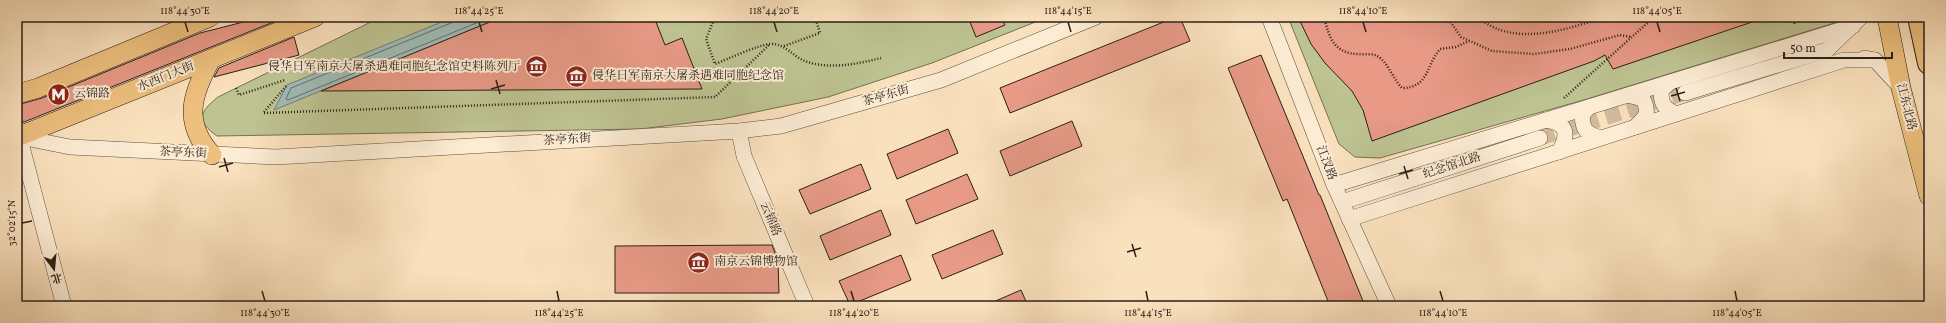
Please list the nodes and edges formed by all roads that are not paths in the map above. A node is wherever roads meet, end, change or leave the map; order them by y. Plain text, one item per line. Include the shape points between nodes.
1 (210, 17) edge
2 (315, 17) edge
3 (1096, 17) edge
4 (1269, 17) edge
5 (1887, 17) edge
6 (1919, 17) edge
7 (1857, 21) edge
8 (1827, 50) junction
9 (211, 59) junction
10 (1875, 60) junction
11 (1929, 63) edge
12 (1669, 82) junction
13 (1901, 88) junction
14 (1685, 93) tunnel mouth
15 (17, 94) edge
16 (1628, 95) junction
17 (1589, 107) junction
18 (1676, 114) junction
19 (1545, 120) junction
20 (1634, 128) junction
21 (739, 131) junction
22 (18, 134) edge
23 (1540, 138) tunnel mouth
24 (1600, 138) junction
25 (1559, 152) junction
26 (212, 155) junction
27 (1334, 185) junction
28 (1929, 196) edge
29 (1342, 202) junction
30 (1349, 219) junction
31 (64, 306) edge
32 (807, 306) edge
33 (1388, 306) edge

1 - 15 main road via 38,88
2 - 9 main road, 水西门大街
3 - 21 street, 茶亭东街 via 941,80 781,126
4 - 27 street, 江汊路
5 - 13 main road, 江东北路
6 - 11 highway
7 - 8 street
7 - 12 street
8 - 10 street
8 - 14 street
9 - 22 main road, 水西门大街
9 - 26 main road via 197,87 193,108 194,125 201,143
10 - 13 street
10 - 18 street via 1844,60
12 - 16 street
12 - 18 street via 1661,91 1661,102 1665,108
13 - 28 main road, 江东北路
16 - 17 street
16 - 20 street via 1643,98 1647,111 1645,117
17 - 19 street
17 - 24 street via 1582,115 1582,126 1588,134
18 - 20 street
19 - 25 street via 1555,121 1562,126 1566,140
19 - 27 street
20 - 24 street
21 - 26 street, 茶亭东街 via 276,157
21 - 32 street, 云锦路 via 744,156
22 - 26 street, 茶亭东街 via 70,147
22 - 31 street
23 - 29 street, 纪念馆北路
24 - 25 street
25 - 30 street
27 - 29 street, 江汊路
29 - 30 street, 江汊路
30 - 33 street, 江汊路

